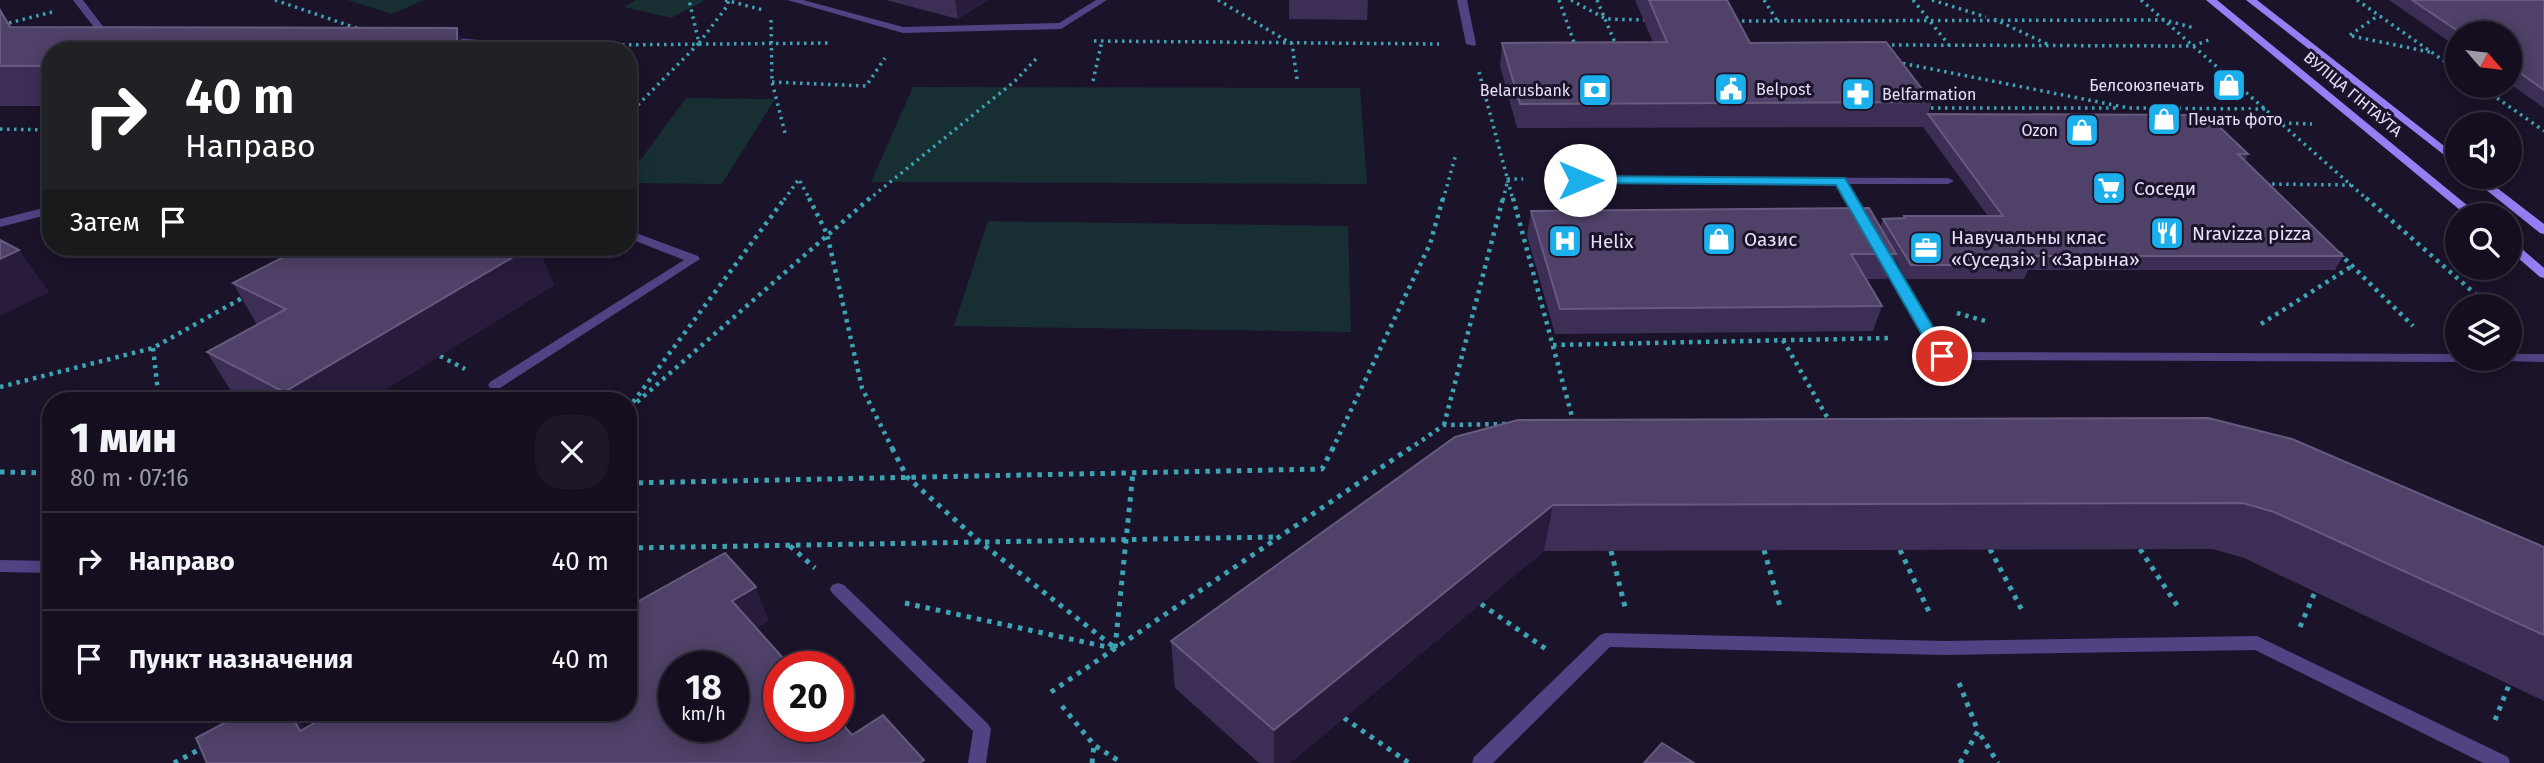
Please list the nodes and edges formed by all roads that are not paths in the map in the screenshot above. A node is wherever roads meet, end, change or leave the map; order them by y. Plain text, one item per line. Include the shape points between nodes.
1 (792, 0) edge
2 (1102, 0) edge
3 (1462, 0) edge
4 (2211, 0) edge
5 (2251, 0) edge
6 (80, 2) edge
7 (430, 40) edge
8 (123, 41) edge
9 (459, 42) edge
10 (1471, 44) road end
11 (2445, 153) edge
12 (1554, 180) road end
13 (1840, 181) junction
14 (1948, 181) dead end
15 (2491, 189) edge
16 (2458, 203) edge
17 (42, 212) edge
18 (0, 223) edge
19 (2544, 230) edge
20 (637, 237) edge
21 (2522, 255) edge
22 (2544, 274) edge
23 (2445, 358) edge
24 (2522, 358) edge
25 (2544, 358) edge
26 (495, 385) dead end
27 (0, 566) edge
28 (42, 567) edge
29 (838, 589) road end
30 (977, 763) edge
31 (1481, 763) edge
32 (2501, 763) edge

1 - 2 lane via 903,30 1061,26
3 - 10 lane
4 - 16 main road, ВУЛІЦА ГІНТАЎТА
5 - 11 main road, ВУЛІЦА ГІНТАЎТА
6 - 8 lane via 109,41
7 - 9 lane
12 - 13 lane
13 - 14 lane
13 - 23 lane via 1942,356
15 - 19 main road
17 - 18 lane
20 - 26 lane via 694,259
21 - 22 main road
24 - 25 lane
27 - 28 lane
29 - 30 lane via 982,729
31 - 32 lane via 1606,640 1945,648 2257,643

